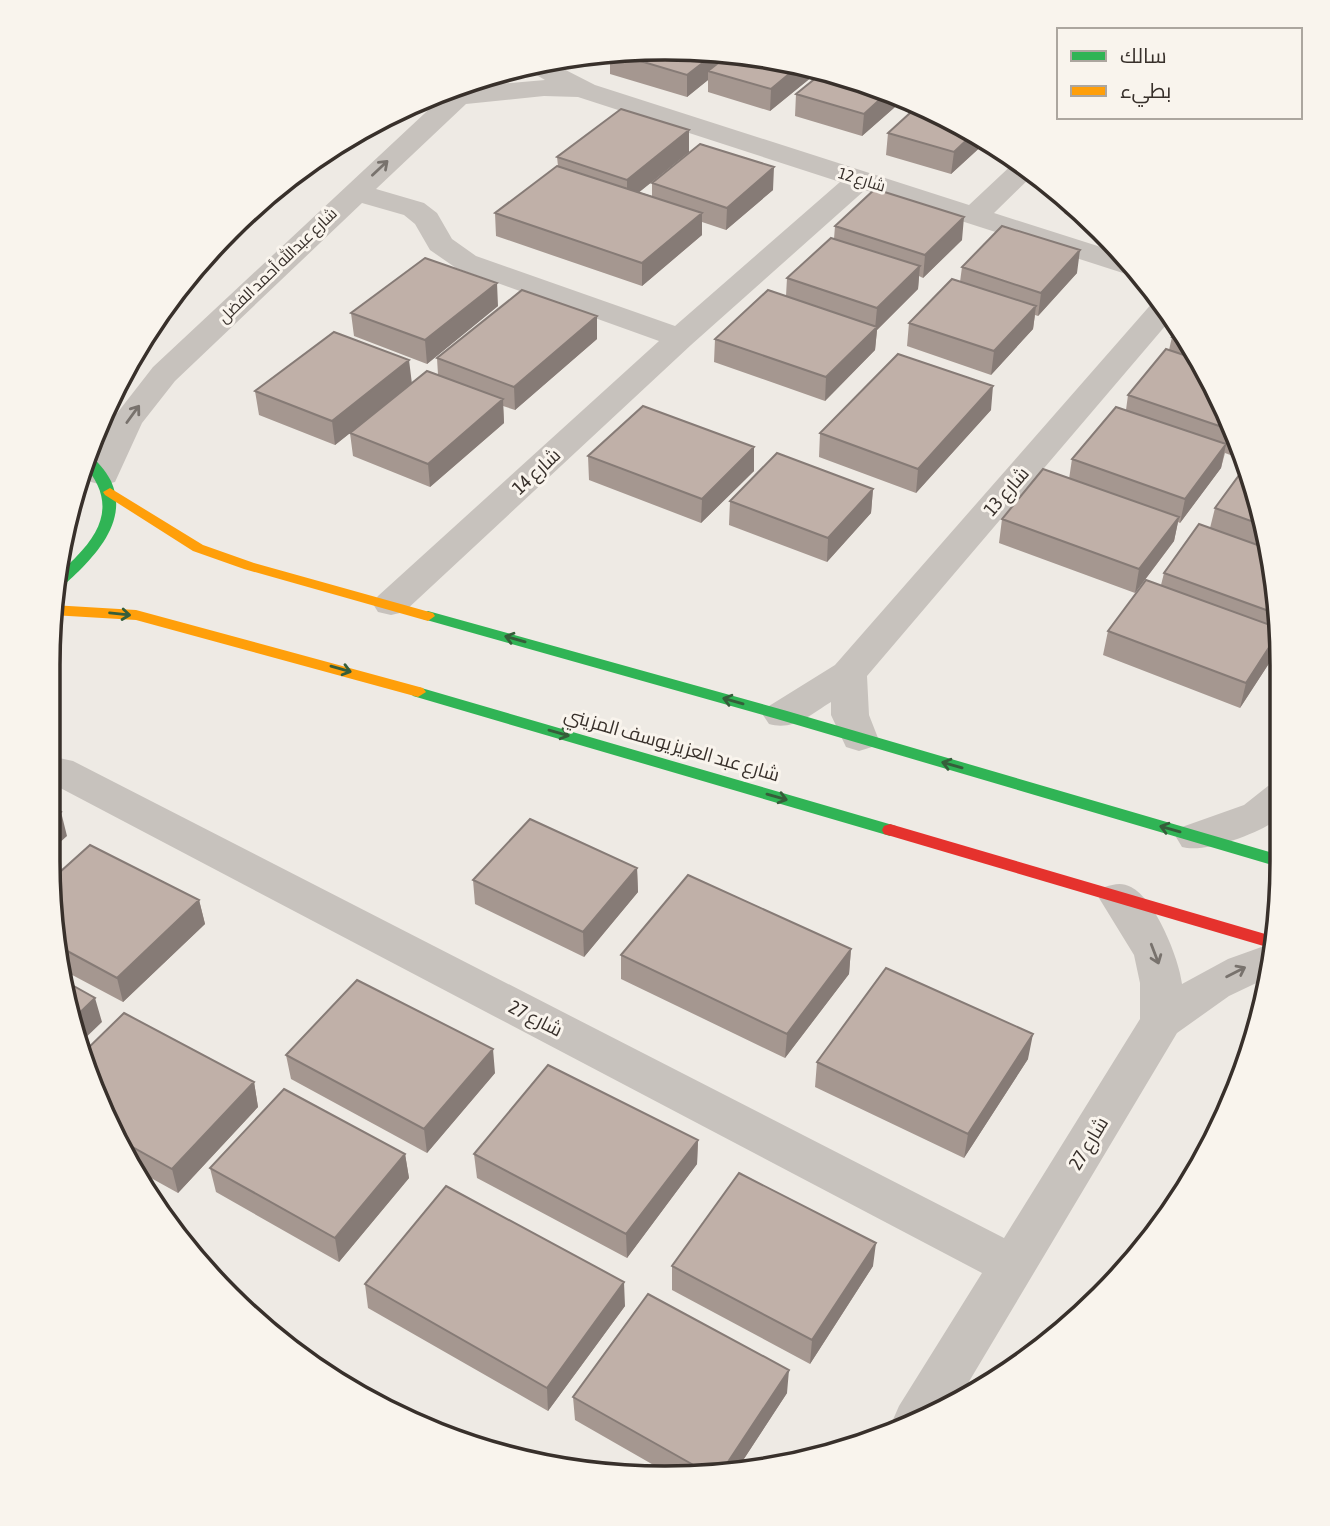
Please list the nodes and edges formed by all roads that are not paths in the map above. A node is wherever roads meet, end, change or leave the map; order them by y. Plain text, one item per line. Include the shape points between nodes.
1 (547, 71) edge
2 (486, 87) edge
3 (586, 91) junction
4 (457, 97) edge
5 (1018, 174) edge
6 (860, 179) junction
7 (354, 192) junction
8 (976, 214) junction
9 (1115, 261) edge
10 (1158, 315) edge
11 (680, 338) junction
12 (164, 374) junction
13 (130, 382) edge
14 (99, 475) edge
15 (67, 574) edge
16 (391, 604) junction
17 (62, 611) edge
18 (848, 674) junction
19 (782, 715) junction
20 (859, 737) junction
21 (60, 772) edge
22 (1270, 806) edge
23 (1196, 837) junction
24 (1270, 858) edge
25 (1119, 898) junction
26 (1265, 940) edge
27 (1261, 963) edge
28 (1162, 1021) junction
29 (1014, 1266) junction
30 (926, 1407) edge

1 - 3 street, شارع 12
2 - 3 street, شارع 12
3 - 6 street, شارع 12
7 -> 4 street, شارع عبدالله أحمد الفضل
5 - 8 street
6 - 8 street, شارع 12
6 - 11 street, شارع 14
7 - 11 street via 414,209 427,219 440,244 466,262
7 - 12 street, شارع عبدالله أحمد الفضل
8 - 9 street, شارع 12
10 - 18 street, شارع 13
11 - 16 street, شارع 14
12 - 13 street
14 -> 12 street, شارع عبدالله أحمد الفضل via 127,421
14 - 15 street via 108,524 88,557
14 - 16 street via 198,548
19 -> 16 street
17 -> 25 street, شارع عبد العزيز يوسف المزيني via 136,615 347,670
18 - 19 street, شارع 13
18 - 20 street via 850,715
19 - 20 street
23 -> 20 street
21 - 29 street, شارع 27
22 - 23 street via 1258,815
23 - 24 street
25 - 26 street, شارع عبد العزيز يوسف المزيني
25 -> 28 street via 1146,931 1162,971
28 -> 27 street, شارع 27 via 1204,988
28 - 29 street, شارع 27
29 - 30 street, شارع 27

